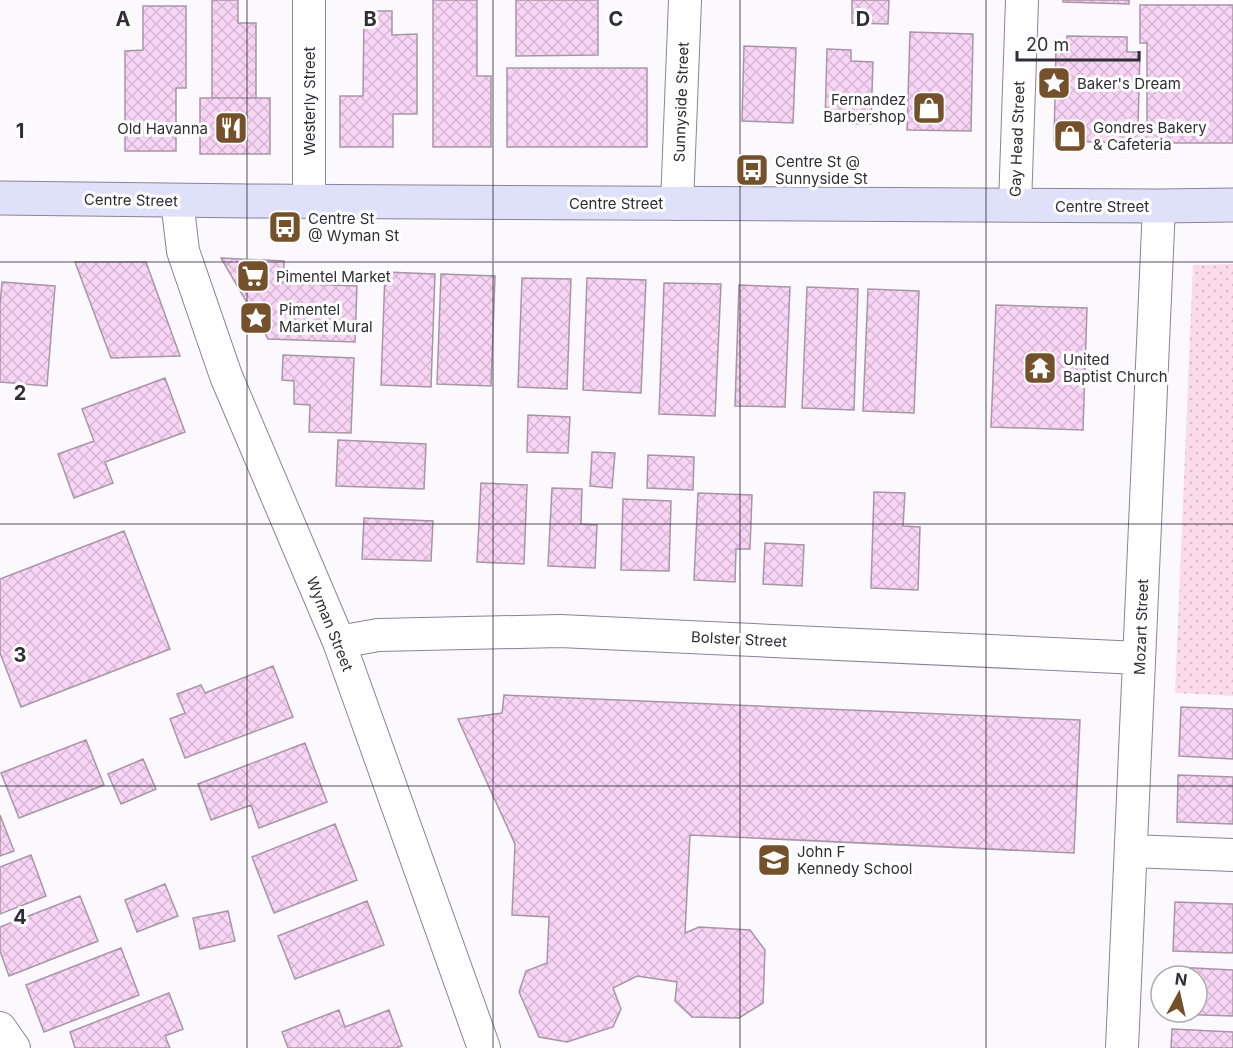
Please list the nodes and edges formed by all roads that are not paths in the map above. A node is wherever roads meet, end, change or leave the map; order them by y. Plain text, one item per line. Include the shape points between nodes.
1 (309, 0) edge
2 (685, 0) edge
3 (1022, 0) edge
4 (0, 198) edge
5 (177, 201) junction
6 (309, 201) junction
7 (677, 204) junction
8 (1015, 205) junction
9 (1233, 205) edge
10 (1159, 206) junction
11 (339, 642) junction
12 (1139, 658) junction
13 (1131, 851) junction
14 (1233, 855) edge
15 (0, 1028) edge
16 (14, 1048) edge
17 (484, 1048) edge
18 (1122, 1048) edge

1 - 6 street, Westerly Street
2 - 7 street, Sunnyside Street
3 - 8 street, Gay Head Street
4 - 5 main road, Centre Street
5 - 6 main road, Centre Street
5 - 11 street, Wyman Street via 183,251 225,376
6 - 7 main road, Centre Street
7 - 8 main road, Centre Street
8 - 10 main road, Centre Street
9 - 10 main road, Centre Street
10 - 12 street, Mozart Street
11 - 12 street, Bolster Street via 378,635 560,631
11 - 17 street, Wyman Street
12 - 13 street, Mozart Street
13 - 14 street
13 - 18 street, Mozart Street
15 - 16 street

